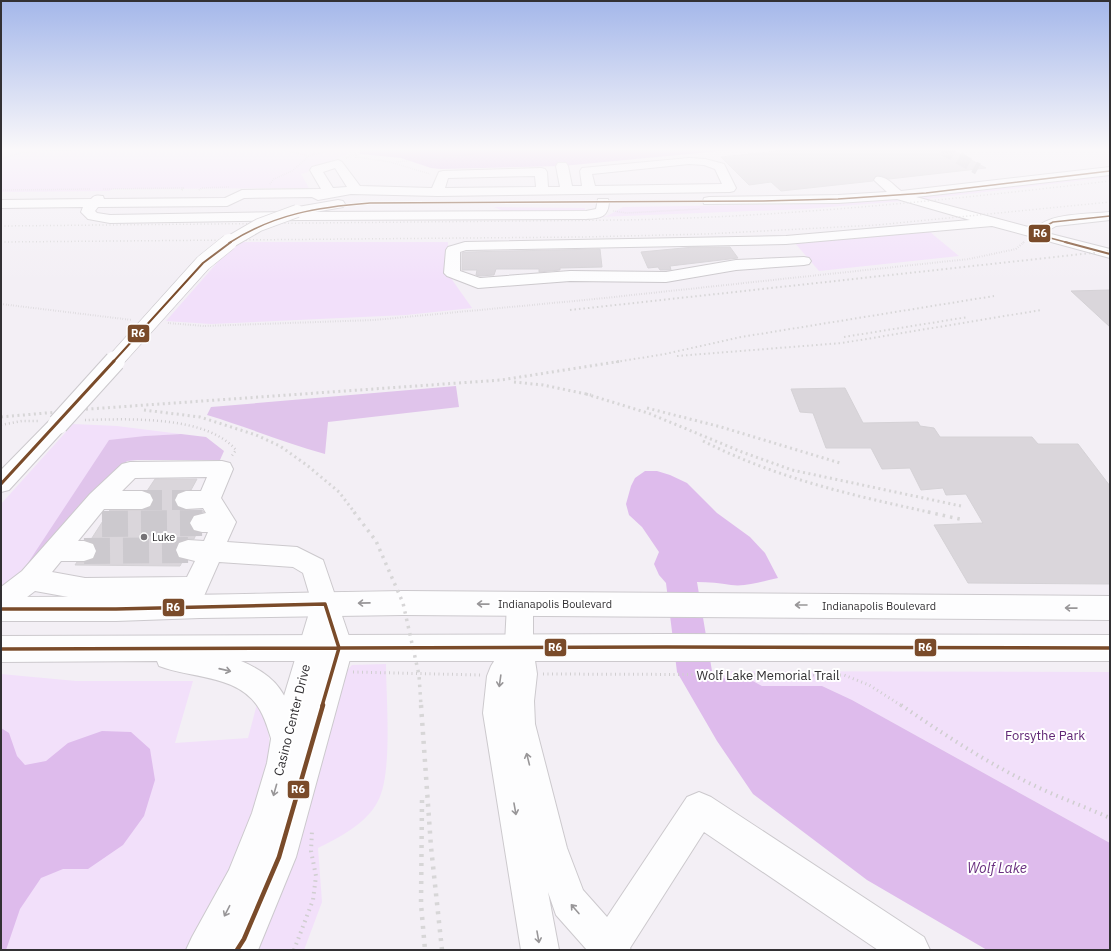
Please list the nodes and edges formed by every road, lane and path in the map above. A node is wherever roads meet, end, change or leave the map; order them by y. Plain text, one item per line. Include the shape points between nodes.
1 (296, 193) edge
2 (328, 193) edge
3 (696, 193) edge
4 (818, 193) edge
5 (867, 193) edge
6 (906, 193) edge
7 (242, 194) junction
8 (1, 195) edge
9 (824, 199) junction
10 (603, 202) junction
11 (699, 202) junction
12 (1, 204) edge
13 (123, 205) junction
14 (223, 208) junction
15 (95, 212) junction
16 (1, 216) edge
17 (1110, 216) edge
18 (188, 218) junction
19 (993, 222) junction
20 (1049, 224) junction
21 (1110, 227) edge
22 (1034, 233) junction
23 (744, 240) junction
24 (1110, 254) edge
25 (619, 259) junction
26 (804, 261) dead end
27 (762, 264) junction
28 (1, 304) edge
29 (133, 320) dead end
30 (165, 323) dead end
31 (83, 420) dead end
32 (51, 422) junction
33 (1, 424) edge
34 (222, 469) junction
35 (1, 484) edge
36 (209, 499) junction
37 (98, 500) junction
38 (142, 500) tunnel mouth
39 (186, 500) tunnel mouth
40 (77, 524) junction
41 (102, 524) tunnel mouth
42 (200, 550) junction
43 (54, 551) junction
44 (84, 551) tunnel mouth
45 (31, 579) junction
46 (1, 602) edge
47 (325, 604) junction
48 (520, 604) junction
49 (1110, 608) edge
50 (1, 609) edge
51 (519, 648) junction
52 (1110, 648) edge
53 (1, 649) edge
54 (132, 649) junction
55 (331, 656) junction
56 (538, 674) dead end
57 (468, 675) dead end
58 (286, 739) junction
59 (1110, 818) edge
60 (312, 825) dead end
61 (610, 949) edge
62 (205, 950) edge
63 (237, 950) edge
64 (294, 950) edge
65 (540, 950) edge
66 (911, 950) edge

1 - 7 street
2 - 14 street via 289,205
3 - 11 street
4 - 9 street
5 - 9 street
6 - 19 street via 919,202
7 - 13 street via 122,194
7 - 14 street
8 - 15 street via 103,194
9 - 11 street via 794,195
10 - 11 street
10 - 14 street via 600,213 586,215
10 - 32 street, bridge via 342,204 297,211 267,221 220,247
12 - 15 street
13 - 14 street
13 - 15 street
13 - 18 street via 120,214 181,212
14 - 18 street
15 - 16 street
15 - 18 street via 110,219
17 - 20 street
19 - 22 street
19 - 23 street via 786,240
20 - 21 street via 1070,229
20 - 22 street
22 - 24 street
22 - 30 path via 1016,249 969,259 595,299 374,320 204,326
23 - 25 street
23 - 27 street
25 - 25 street via 465,246 453,250 452,273 478,283 570,276
25 - 27 street via 666,277 736,265
26 - 27 street
28 - 29 path
31 - 34 path via 146,420 210,432 228,441 236,450
32 - 33 path via 22,421
32 - 35 street
34 - 36 street
34 - 37 street via 130,470
36 - 39 street
36 - 42 street via 213,523
37 - 38 street
37 - 40 street
40 - 41 street
40 - 43 street
42 - 45 street via 195,588 85,589
42 - 47 street via 297,557 314,567
43 - 44 street
43 - 45 street
45 - 46 street
48 -> 47 street, Indianapolis Boulevard
47 - 50 street, Indianapolis Boulevard
47 - 55 street
49 -> 48 street, Indianapolis Boulevard
48 - 51 street
51 - 52 street
51 - 55 street
61 -> 51 street via 568,902 550,848 520,724 519,701 523,674
51 -> 65 street via 500,676 498,713
53 - 54 street
54 - 55 street
54 -> 58 street via 234,672 255,683 269,697
55 - 57 path via 419,675
55 - 58 street, Casino Center Drive
55 - 63 street, Casino Center Drive via 279,858
56 - 59 path, Wolf Lake Memorial Trail via 844,675 880,692 944,735 1019,778
58 -> 62 street, Casino Center Drive via 283,762 266,820 242,882
60 - 64 path via 311,851 316,876 313,900
61 - 66 street via 699,809

